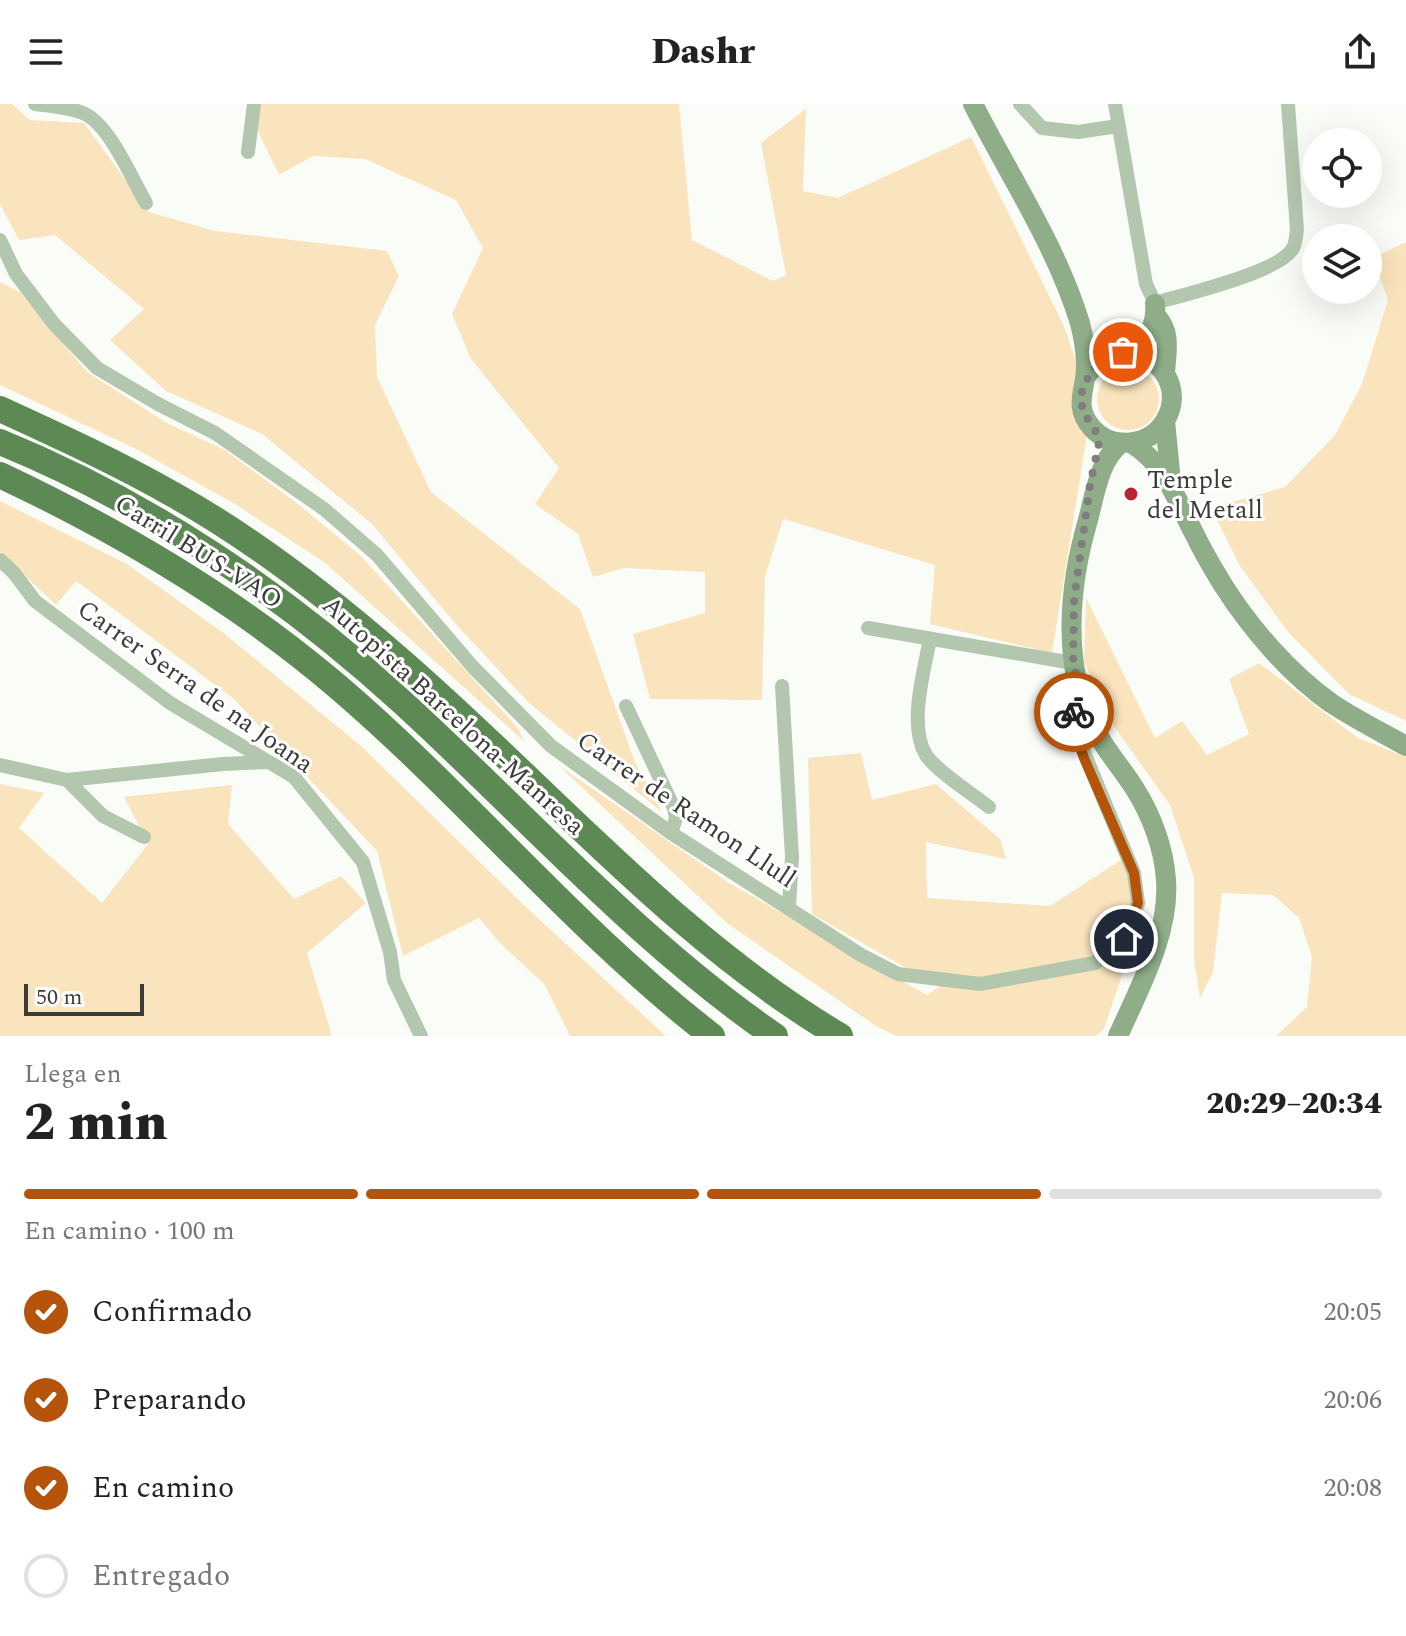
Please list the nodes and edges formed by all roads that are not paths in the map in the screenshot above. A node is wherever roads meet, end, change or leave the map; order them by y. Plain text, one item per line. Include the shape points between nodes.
1 (35, 104) edge
2 (254, 104) edge
3 (973, 104) edge
4 (1020, 104) edge
5 (1115, 104) edge
6 (1288, 104) edge
7 (1118, 126) junction
8 (248, 152) dead end
9 (146, 203) dead end
10 (0, 240) edge
11 (1156, 309) junction
12 (1081, 326) junction
13 (1135, 353) junction
14 (1113, 354) junction
15 (1165, 374) junction
16 (1085, 378) junction
17 (0, 409) edge
18 (1165, 421) junction
19 (1096, 432) junction
20 (0, 442) edge
21 (1126, 443) junction
22 (0, 475) edge
23 (1172, 486) junction
24 (1085, 530) junction
25 (0, 560) edge
26 (868, 628) dead end
27 (930, 639) junction
28 (1073, 663) junction
29 (782, 686) dead end
30 (1083, 700) junction
31 (626, 706) dead end
32 (1406, 746) edge
33 (268, 762) junction
34 (0, 765) edge
35 (67, 780) junction
36 (989, 807) dead end
37 (671, 833) junction
38 (144, 837) dead end
39 (789, 906) junction
40 (421, 1036) edge
41 (712, 1036) edge
42 (775, 1036) edge
43 (840, 1036) edge
44 (1118, 1036) edge

1 - 9 street via 87,115 112,142
2 - 8 street
3 - 12 main road via 1065,280
4 - 7 street via 1042,128 1078,132
5 - 7 street
6 - 11 street via 1297,230 1293,249 1277,263
7 - 11 street via 1146,284
10 - 37 street, Carrer de Ramon Llull via 16,274 97,368 215,433 324,509 377,555 481,676 551,746
11 - 13 main road via 1149,335
11 - 15 main road via 1167,335
12 - 14 main road
12 - 16 main road
13 - 14 main road
13 - 15 main road via 1151,359
14 - 16 main road
15 - 18 main road via 1171,402
16 - 19 main road via 1082,410
17 - 43 highway, Autopista Barcelona-Manresa via 175,496 308,585 423,680 692,930
18 - 21 main road via 1151,435
18 - 23 main road
19 - 21 main road
19 - 24 main road via 1099,443
20 - 42 highway, Carril BUS-VAO via 140,511 250,580 365,669 664,948
21 - 23 main road via 1153,459
21 - 24 main road via 1112,450 1103,468
22 - 41 highway via 145,549 275,635 389,732 595,936
23 - 32 main road via 1224,587 1279,656 1330,702
24 - 28 main road via 1074,600
25 - 33 street, Carrer Serra de na Joana via 35,601 61,621 170,703
26 - 27 street
27 - 28 street
27 - 36 street via 918,733 927,756
28 - 30 main road
29 - 39 street via 792,857
30 - 39 street, Carrer de Ramon Llull via 1071,721 1134,873 1138,903 1124,939 1095,963 980,984 898,974
30 - 44 main road via 1094,728 1149,815 1166,877 1167,898 1156,944
31 - 37 street via 674,808
33 - 35 street
33 - 40 street, Carrer Serra de na Joana via 294,777 363,862 394,980
34 - 35 street
35 - 38 street via 103,816
37 - 39 street, Carrer de Ramon Llull

